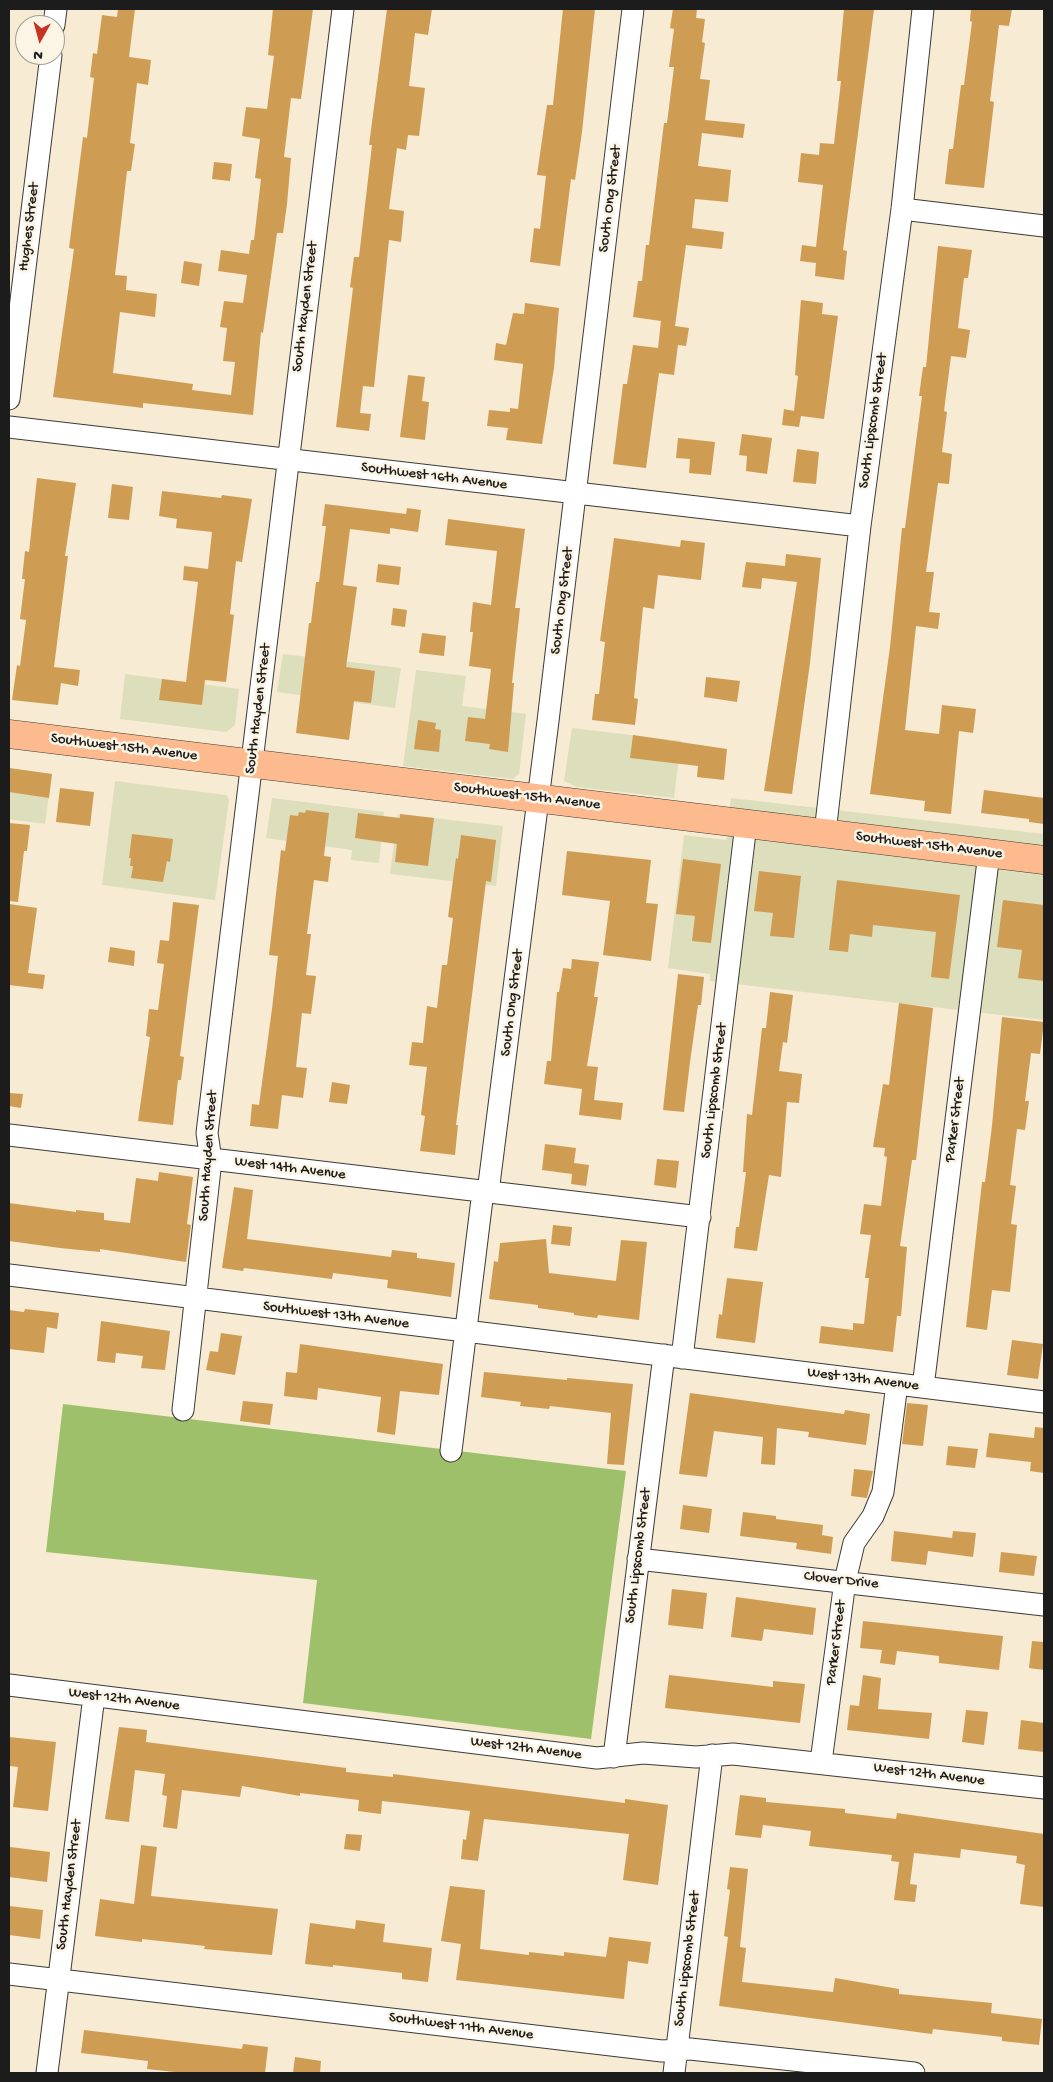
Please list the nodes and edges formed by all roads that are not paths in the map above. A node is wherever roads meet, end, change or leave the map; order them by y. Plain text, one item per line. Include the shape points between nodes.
1 (343, 9) edge
2 (633, 9) edge
3 (923, 9) edge
4 (49, 65) edge
5 (902, 209) junction
6 (1044, 226) edge
7 (9, 399) edge
8 (9, 427) edge
9 (287, 459) junction
10 (576, 493) junction
11 (860, 526) junction
12 (9, 734) edge
13 (252, 764) junction
14 (539, 798) junction
15 (746, 824) junction
16 (825, 833) junction
17 (989, 853) junction
18 (1044, 860) edge
19 (9, 1135) edge
20 (211, 1160) junction
21 (485, 1192) junction
22 (700, 1217) junction
23 (9, 1275) edge
24 (196, 1299) junction
25 (465, 1332) junction
26 (673, 1356) junction
27 (896, 1384) junction
28 (924, 1387) junction
29 (1044, 1402) edge
30 (183, 1410) dead end
31 (451, 1451) dead end
32 (638, 1559) junction
33 (845, 1581) junction
34 (1044, 1605) edge
35 (9, 1685) edge
36 (94, 1696) junction
37 (712, 1755) junction
38 (614, 1756) junction
39 (822, 1762) junction
40 (1044, 1788) edge
41 (9, 1974) edge
42 (58, 1980) junction
43 (676, 2050) junction
44 (47, 2073) edge
45 (674, 2073) edge
46 (914, 2073) edge

1 - 9 street, South Hayden Street
2 - 10 street, South Ong Street
3 - 5 street, South Lipscomb Street
4 - 7 street, Hughes Street
5 - 6 street
5 - 11 street, South Lipscomb Street
8 - 9 street, Southwest 16th Avenue
9 - 10 street, Southwest 16th Avenue
9 - 13 street, South Hayden Street
10 - 11 street, Southwest 16th Avenue
10 - 14 street, South Ong Street
11 - 16 street, South Lipscomb Street
12 - 13 main road, Southwest 15th Avenue
13 - 14 main road, Southwest 15th Avenue
13 - 20 street, South Hayden Street via 207,1133
14 - 15 main road, Southwest 15th Avenue
14 - 21 street, South Ong Street
15 - 16 main road, Southwest 15th Avenue
15 - 22 street, South Lipscomb Street
16 - 17 main road, Southwest 15th Avenue
17 - 18 main road, Southwest 15th Avenue
17 - 28 street, Parker Street
19 - 20 street, West 14th Avenue
20 - 21 street, West 14th Avenue
20 - 24 street, South Hayden Street
21 - 22 street, West 14th Avenue
21 - 25 street, South Ong Street
22 - 26 street, South Lipscomb Street
23 - 24 street, Southwest 13th Avenue
24 - 25 street, Southwest 13th Avenue
24 - 30 street, South Hayden Street
25 - 26 street, Southwest 13th Avenue
25 - 31 street, South Ong Street
26 - 27 street, West 13th Avenue
26 - 32 street, South Lipscomb Street
27 - 28 street, West 13th Avenue
27 - 33 street, Parker Street via 883,1492 873,1516 854,1543
28 - 29 street, West 13th Avenue
32 - 33 street, Clover Drive
32 - 38 street, South Lipscomb Street
33 - 34 street, Clover Drive
33 - 39 street, Parker Street
35 - 36 street, West 12th Avenue
36 - 38 street, West 12th Avenue via 597,1758
36 - 42 street, South Hayden Street
37 - 38 street, West 12th Avenue via 643,1753
37 - 39 street, West 12th Avenue
37 - 43 street, South Lipscomb Street
39 - 40 street, West 12th Avenue
41 - 42 street, Southwest 11th Avenue
42 - 43 street, Southwest 11th Avenue via 642,2049
42 - 44 street, South Hayden Street
43 - 45 street, South Lipscomb Street
43 - 46 street, Southwest 11th Avenue

